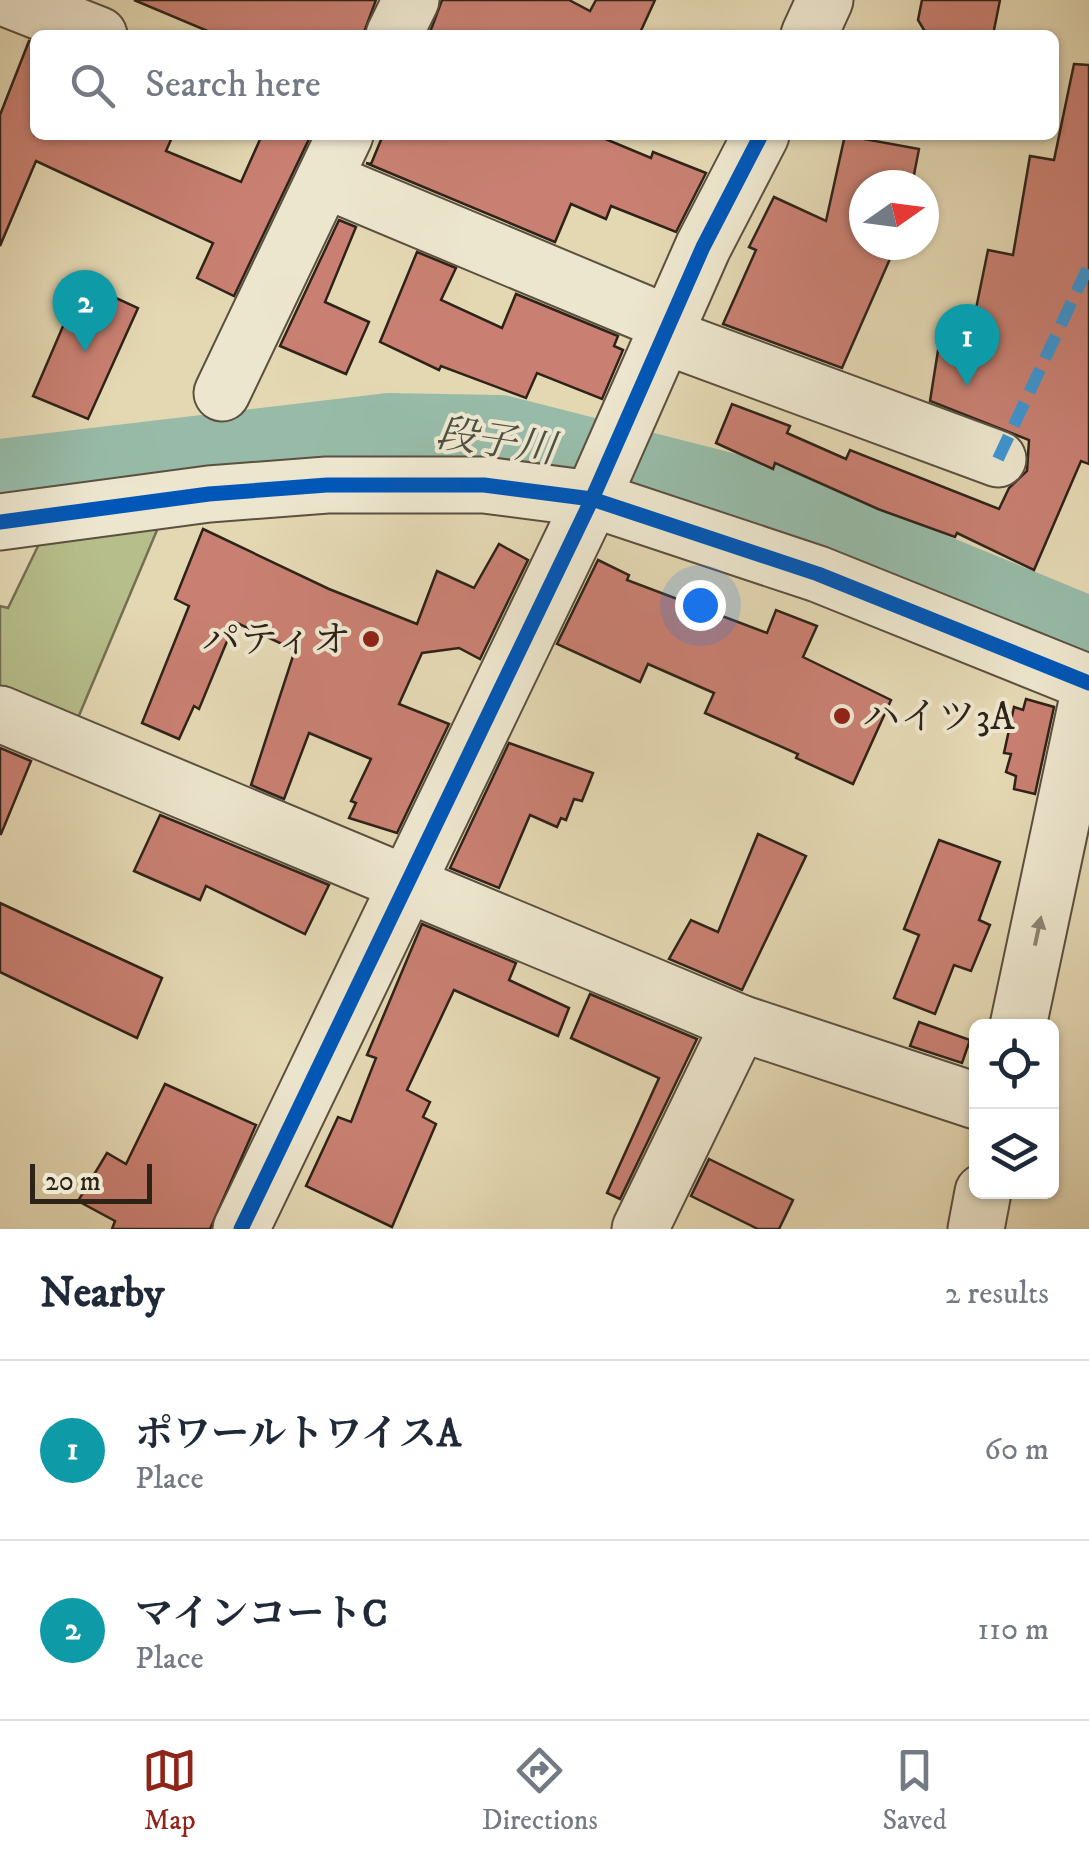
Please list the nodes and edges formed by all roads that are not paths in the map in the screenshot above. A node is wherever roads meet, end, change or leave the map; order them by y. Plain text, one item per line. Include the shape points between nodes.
1 (10, 0) edge
2 (411, 0) edge
3 (826, 0) edge
4 (86, 30) edge
5 (396, 30) edge
6 (811, 30) edge
7 (758, 140) edge
8 (335, 158) edge
9 (664, 329) junction
10 (222, 393) dead end
11 (998, 459) dead end
12 (606, 465) junction
13 (0, 522) edge
14 (1089, 683) edge
15 (1089, 692) edge
16 (0, 714) edge
17 (407, 884) junction
18 (1019, 1019) edge
19 (740, 1023) junction
20 (969, 1099) edge
21 (982, 1199) edge
22 (241, 1229) edge
23 (640, 1229) edge
24 (976, 1229) edge

1 - 4 street
2 - 5 street
3 - 6 street
7 - 9 street
8 - 9 street
8 - 10 street
9 - 11 street
9 - 12 street
12 - 13 street via 484,485 327,485 209,494
12 - 14 street via 818,574
12 - 17 street
18 -> 15 street
16 - 17 street
17 - 19 street
17 - 22 street
19 - 20 street
19 - 23 street
21 - 24 street

